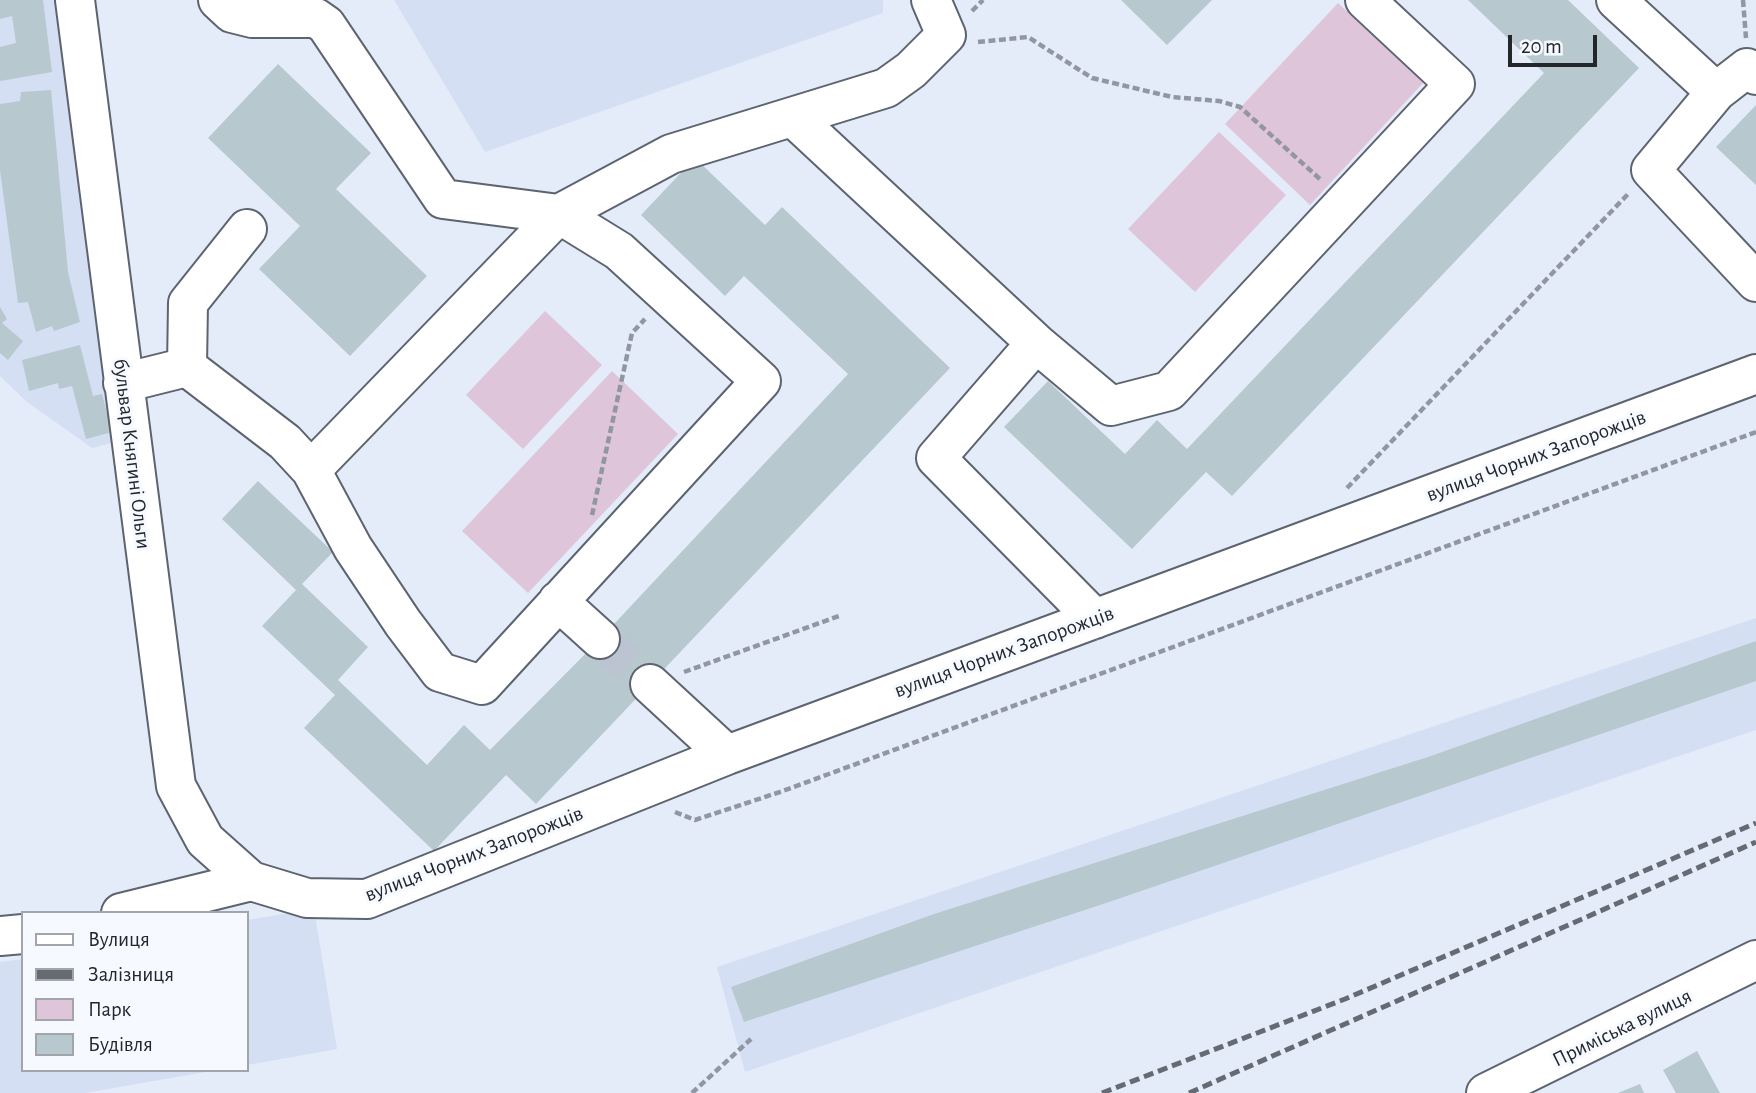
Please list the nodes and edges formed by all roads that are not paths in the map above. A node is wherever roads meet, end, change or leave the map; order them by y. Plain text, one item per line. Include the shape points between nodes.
1 (75, 0) edge
2 (218, 0) edge
3 (931, 0) edge
4 (1365, 0) edge
5 (1616, 0) edge
6 (1756, 75) edge
7 (1716, 92) junction
8 (794, 118) junction
9 (559, 214) junction
10 (247, 229) dead end
11 (1756, 282) edge
12 (1036, 343) junction
13 (187, 366) junction
14 (1756, 374) edge
15 (123, 383) junction
16 (311, 470) junction
17 (558, 601) junction
18 (1095, 619) junction
19 (600, 639) tunnel mouth
20 (650, 684) tunnel mouth
21 (727, 755) junction
22 (251, 881) junction
23 (129, 911) edge
24 (21, 934) edge
25 (0, 936) edge
26 (1756, 960) edge
27 (1486, 1093) edge

1 - 15 street, бульвар Княгині Ольги
2 - 9 street via 232,13 252,18 306,16 326,25 443,199
3 - 8 street via 946,36 911,70 886,88
4 - 12 street via 1455,84 1169,391 1111,406
5 - 7 street
6 - 7 street via 1747,68
7 - 11 street via 1651,170
8 - 9 street via 671,154
8 - 12 street
9 - 16 street
9 - 17 street via 619,251 761,381
10 - 13 street via 187,303
12 - 18 street via 936,458
13 - 15 street
13 - 16 street via 285,442
14 - 18 street, вулиця Чорних Запорожців
15 - 22 street, бульвар Княгині Ольги via 176,786 205,840
16 - 17 street via 353,548 440,672 482,685
17 - 19 street
18 - 21 street, вулиця Чорних Запорожців
20 - 21 street
21 - 22 street, вулиця Чорних Запорожців via 367,899 307,898
22 - 23 street
24 - 25 street
26 - 27 street, Приміська вулиця

